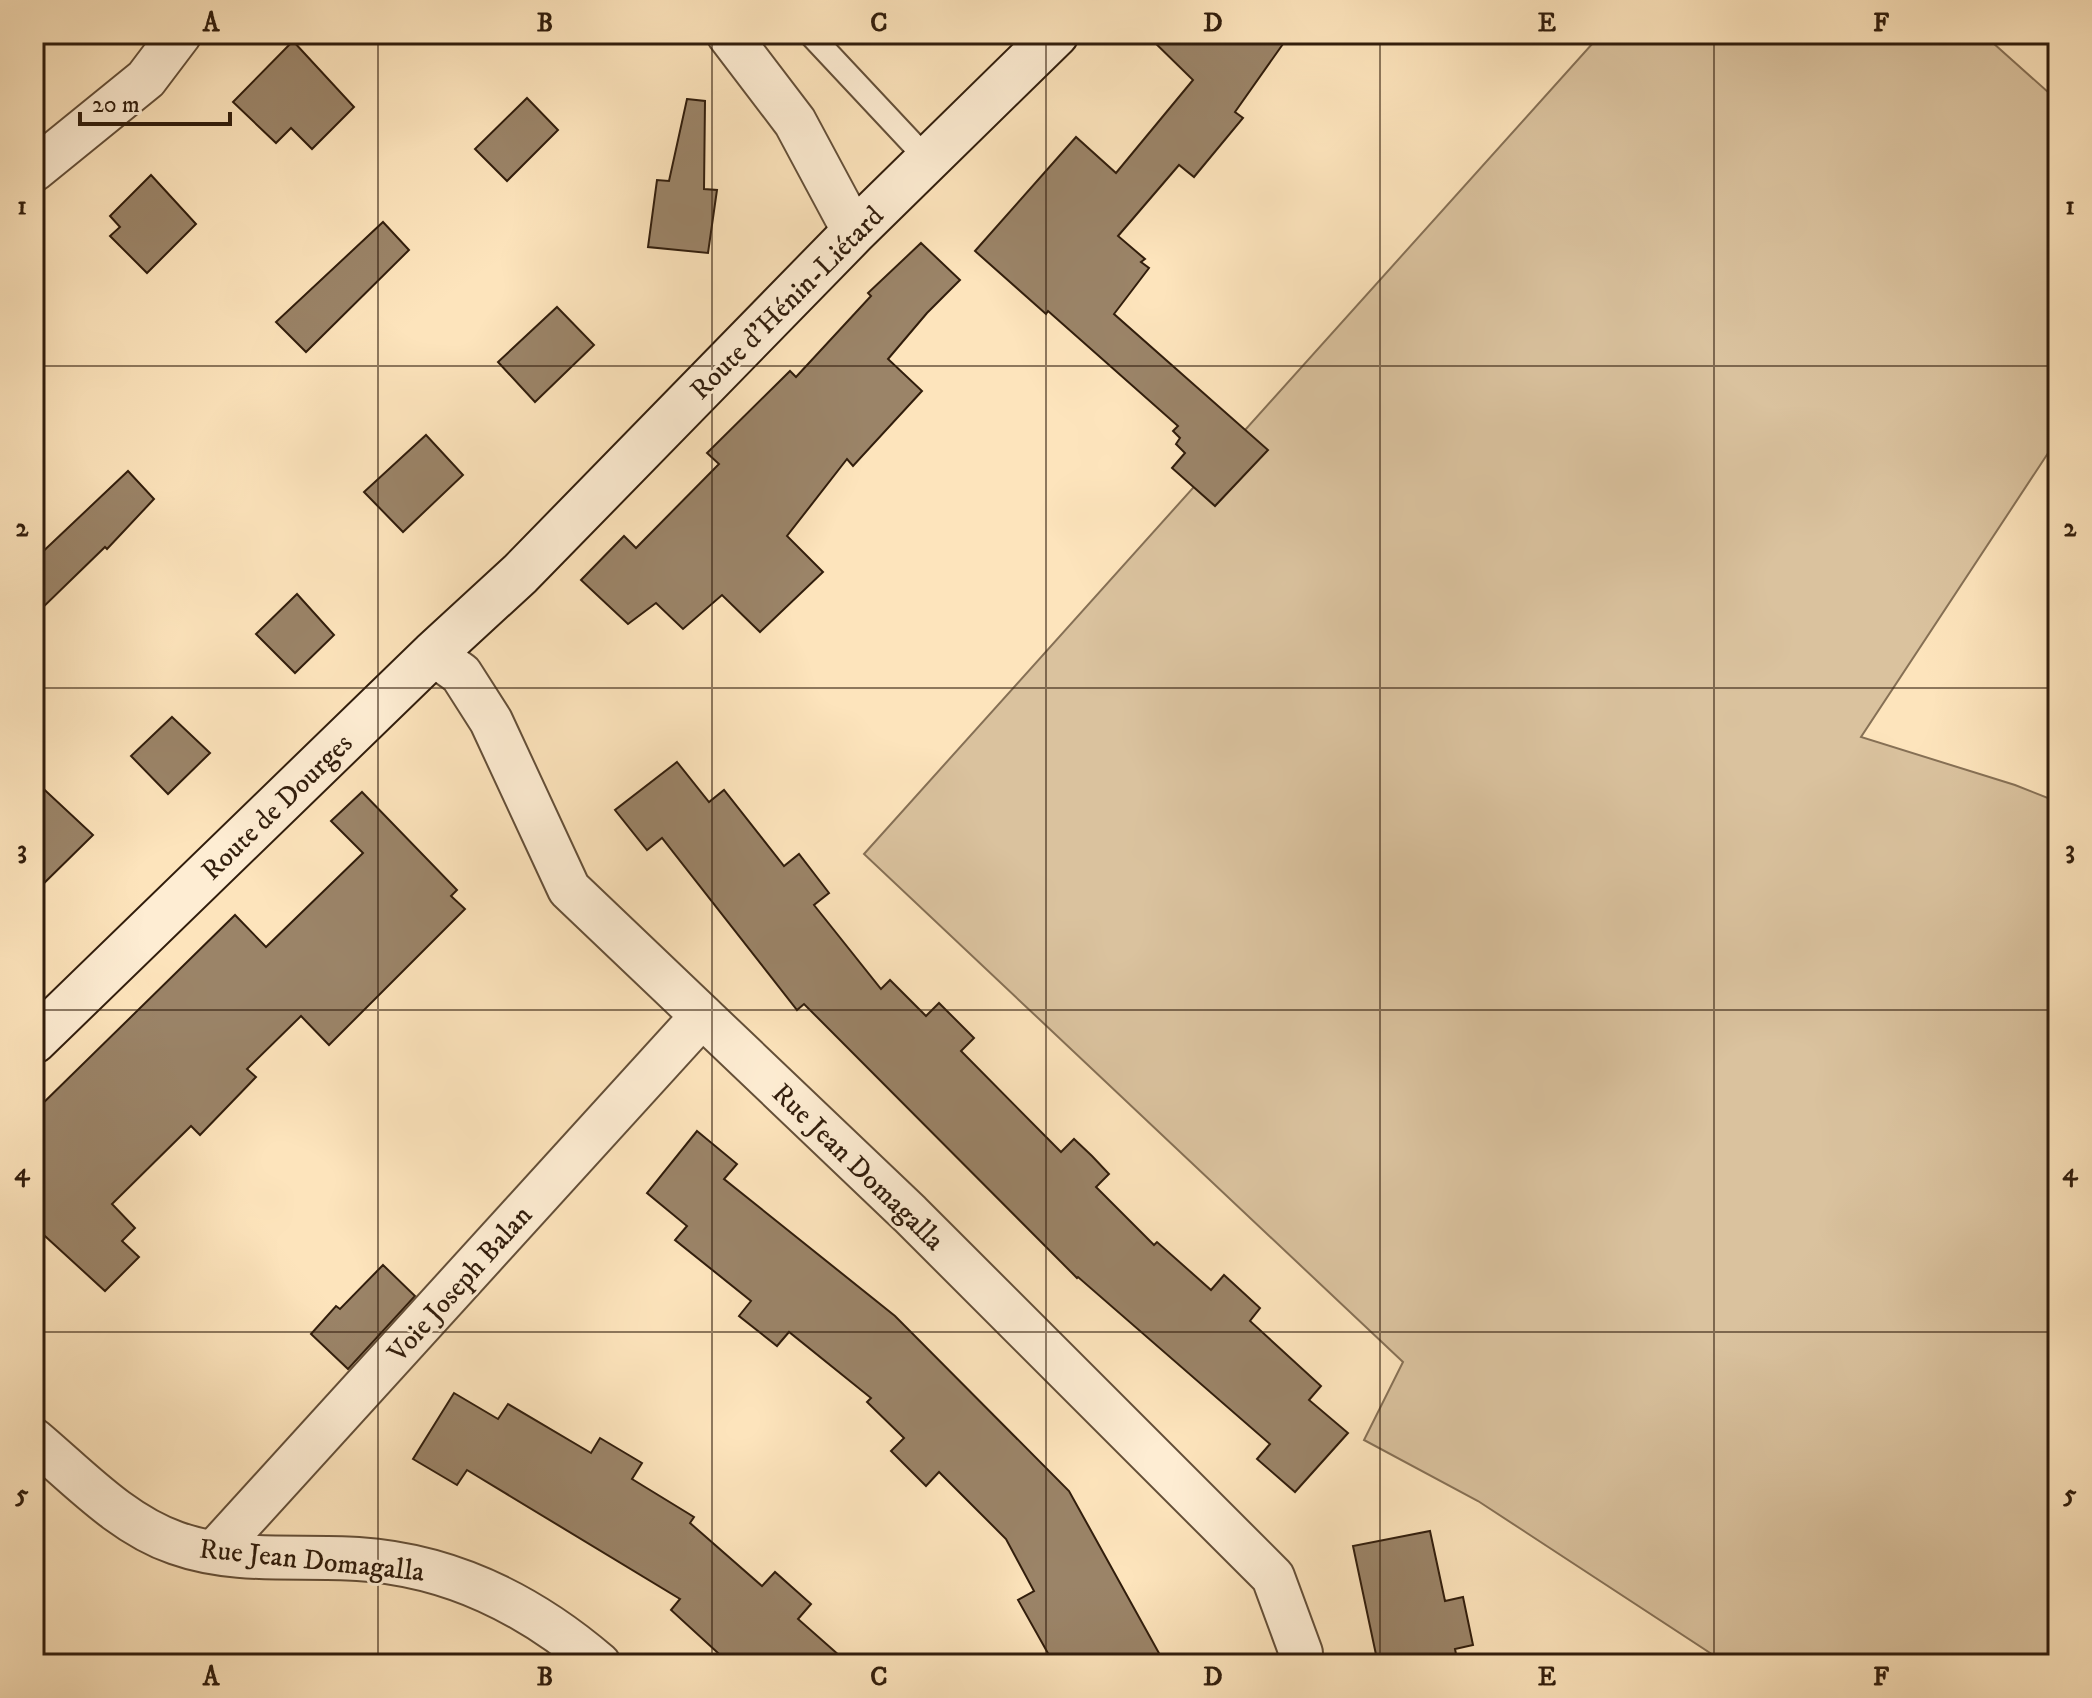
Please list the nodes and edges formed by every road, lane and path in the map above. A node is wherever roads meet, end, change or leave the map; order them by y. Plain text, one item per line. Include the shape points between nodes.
1 (180, 34) edge
2 (728, 34) edge
3 (810, 34) edge
4 (1056, 34) edge
5 (928, 160) junction
6 (34, 170) edge
7 (854, 232) junction
8 (520, 574) joint
9 (433, 654) junction
10 (702, 1016) junction
11 (34, 1041) edge
12 (34, 1440) edge
13 (215, 1551) junction
14 (599, 1664) edge
15 (1301, 1664) edge

1 - 6 street via 146,79
2 - 7 street via 795,122
3 - 5 lane
4 - 5 main road, Route d'Hénin-Liétard
5 - 7 main road, Route d'Hénin-Liétard
7 - 8 main road, Route d'Hénin-Liétard
8 - 9 main road, Route de Dourges
9 - 10 street, Rue Jean Domagalla via 461,674 491,721 569,889
9 - 11 main road, Route de Dourges
10 - 13 street, Voie Joseph Balan
10 - 15 street, Rue Jean Domagalla via 910,1214 1273,1577
12 - 13 street, Rue Jean Domagalla via 126,1518 176,1543
13 - 14 street, Rue Jean Domagalla via 252,1558 358,1559 424,1567 485,1588 571,1640

